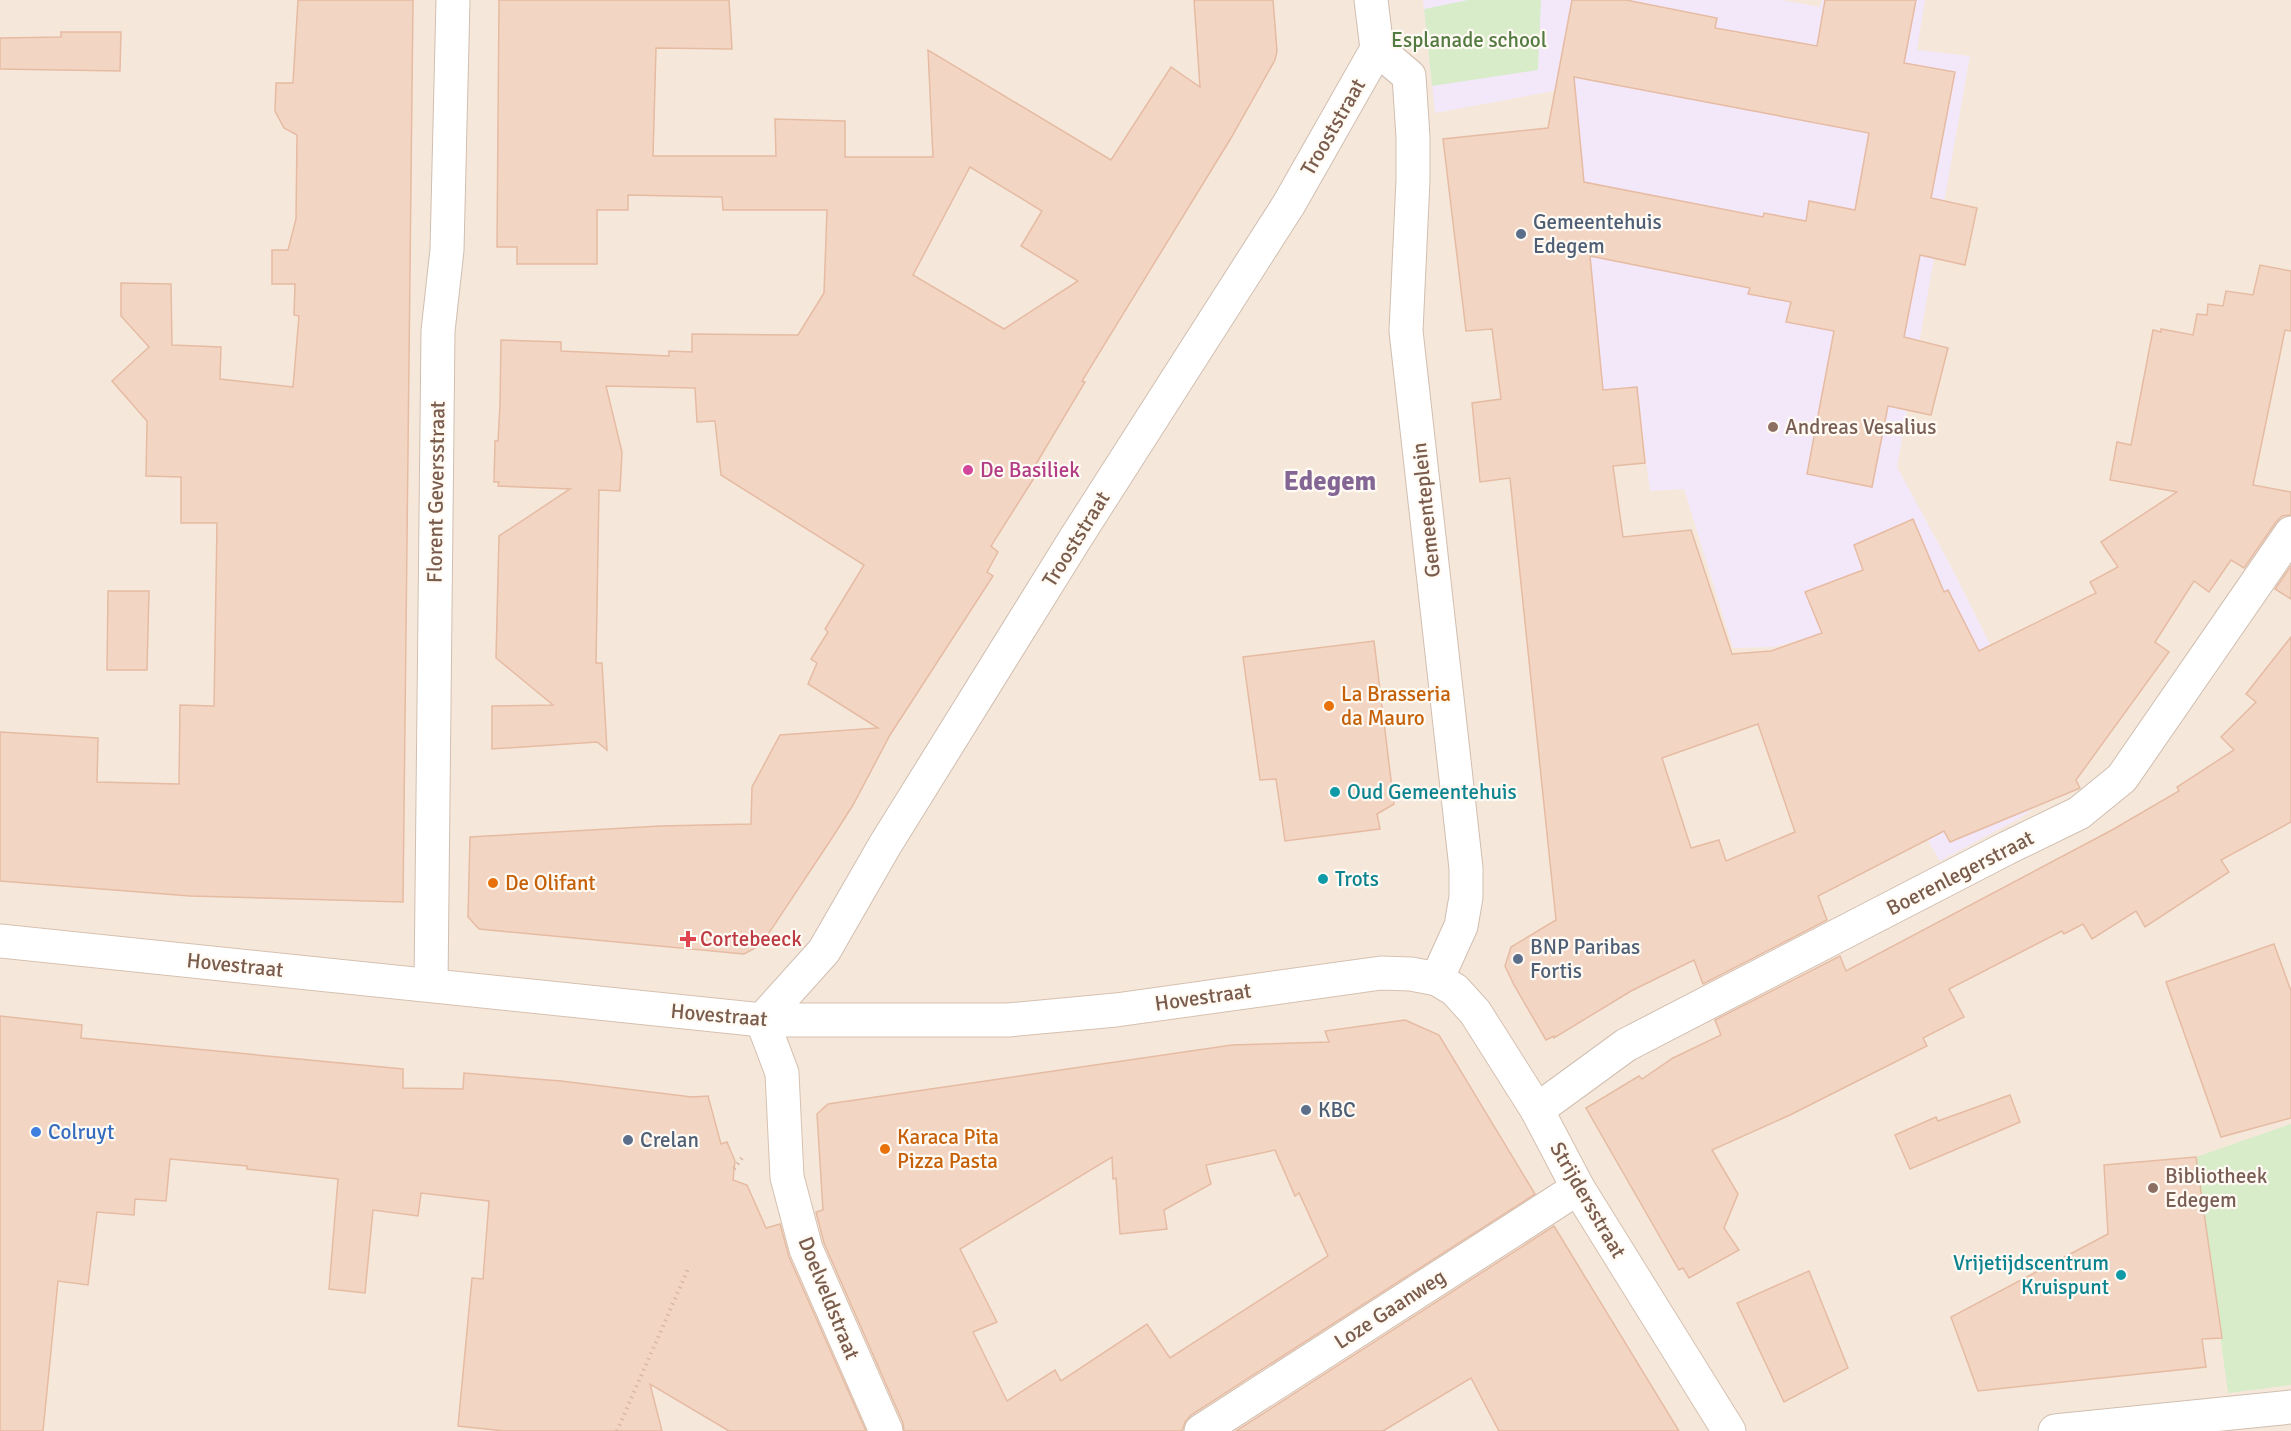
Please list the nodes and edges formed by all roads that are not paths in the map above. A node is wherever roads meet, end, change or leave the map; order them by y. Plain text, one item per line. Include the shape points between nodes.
1 (453, 0) edge
2 (1371, 0) edge
3 (1377, 49) junction
4 (2291, 533) edge
5 (0, 941) edge
6 (1437, 979) junction
7 (431, 985) junction
8 (762, 1020) junction
9 (1537, 1110) junction
10 (1578, 1188) junction
11 (2291, 1407) edge
12 (886, 1431) edge
13 (1201, 1431) edge
14 (1729, 1431) edge
15 (2055, 1431) edge

1 - 7 street, Florent Geversstraat via 447,250 438,331
2 - 3 street
3 - 6 street, Gemeenteplein via 1409,76 1413,169 1406,331 1466,868 1461,926
3 - 8 street, Trooststraat via 1289,204 1069,549 885,845 824,951
4 - 9 street, Boerenlegerstraat via 2122,778 2079,813 1626,1045
5 - 7 street, Hovestraat
6 - 8 street, Hovestraat via 1381,973 1116,1010 1008,1020
6 - 9 street, Strijdersstraat via 1455,990 1475,1012
7 - 8 street, Hovestraat
8 - 12 street, Doelveldstraat via 782,1073 787,1177 806,1249
9 - 10 street, Strijdersstraat
10 - 13 street, Loze Gaanweg
10 - 14 street, Strijdersstraat
11 - 15 street

